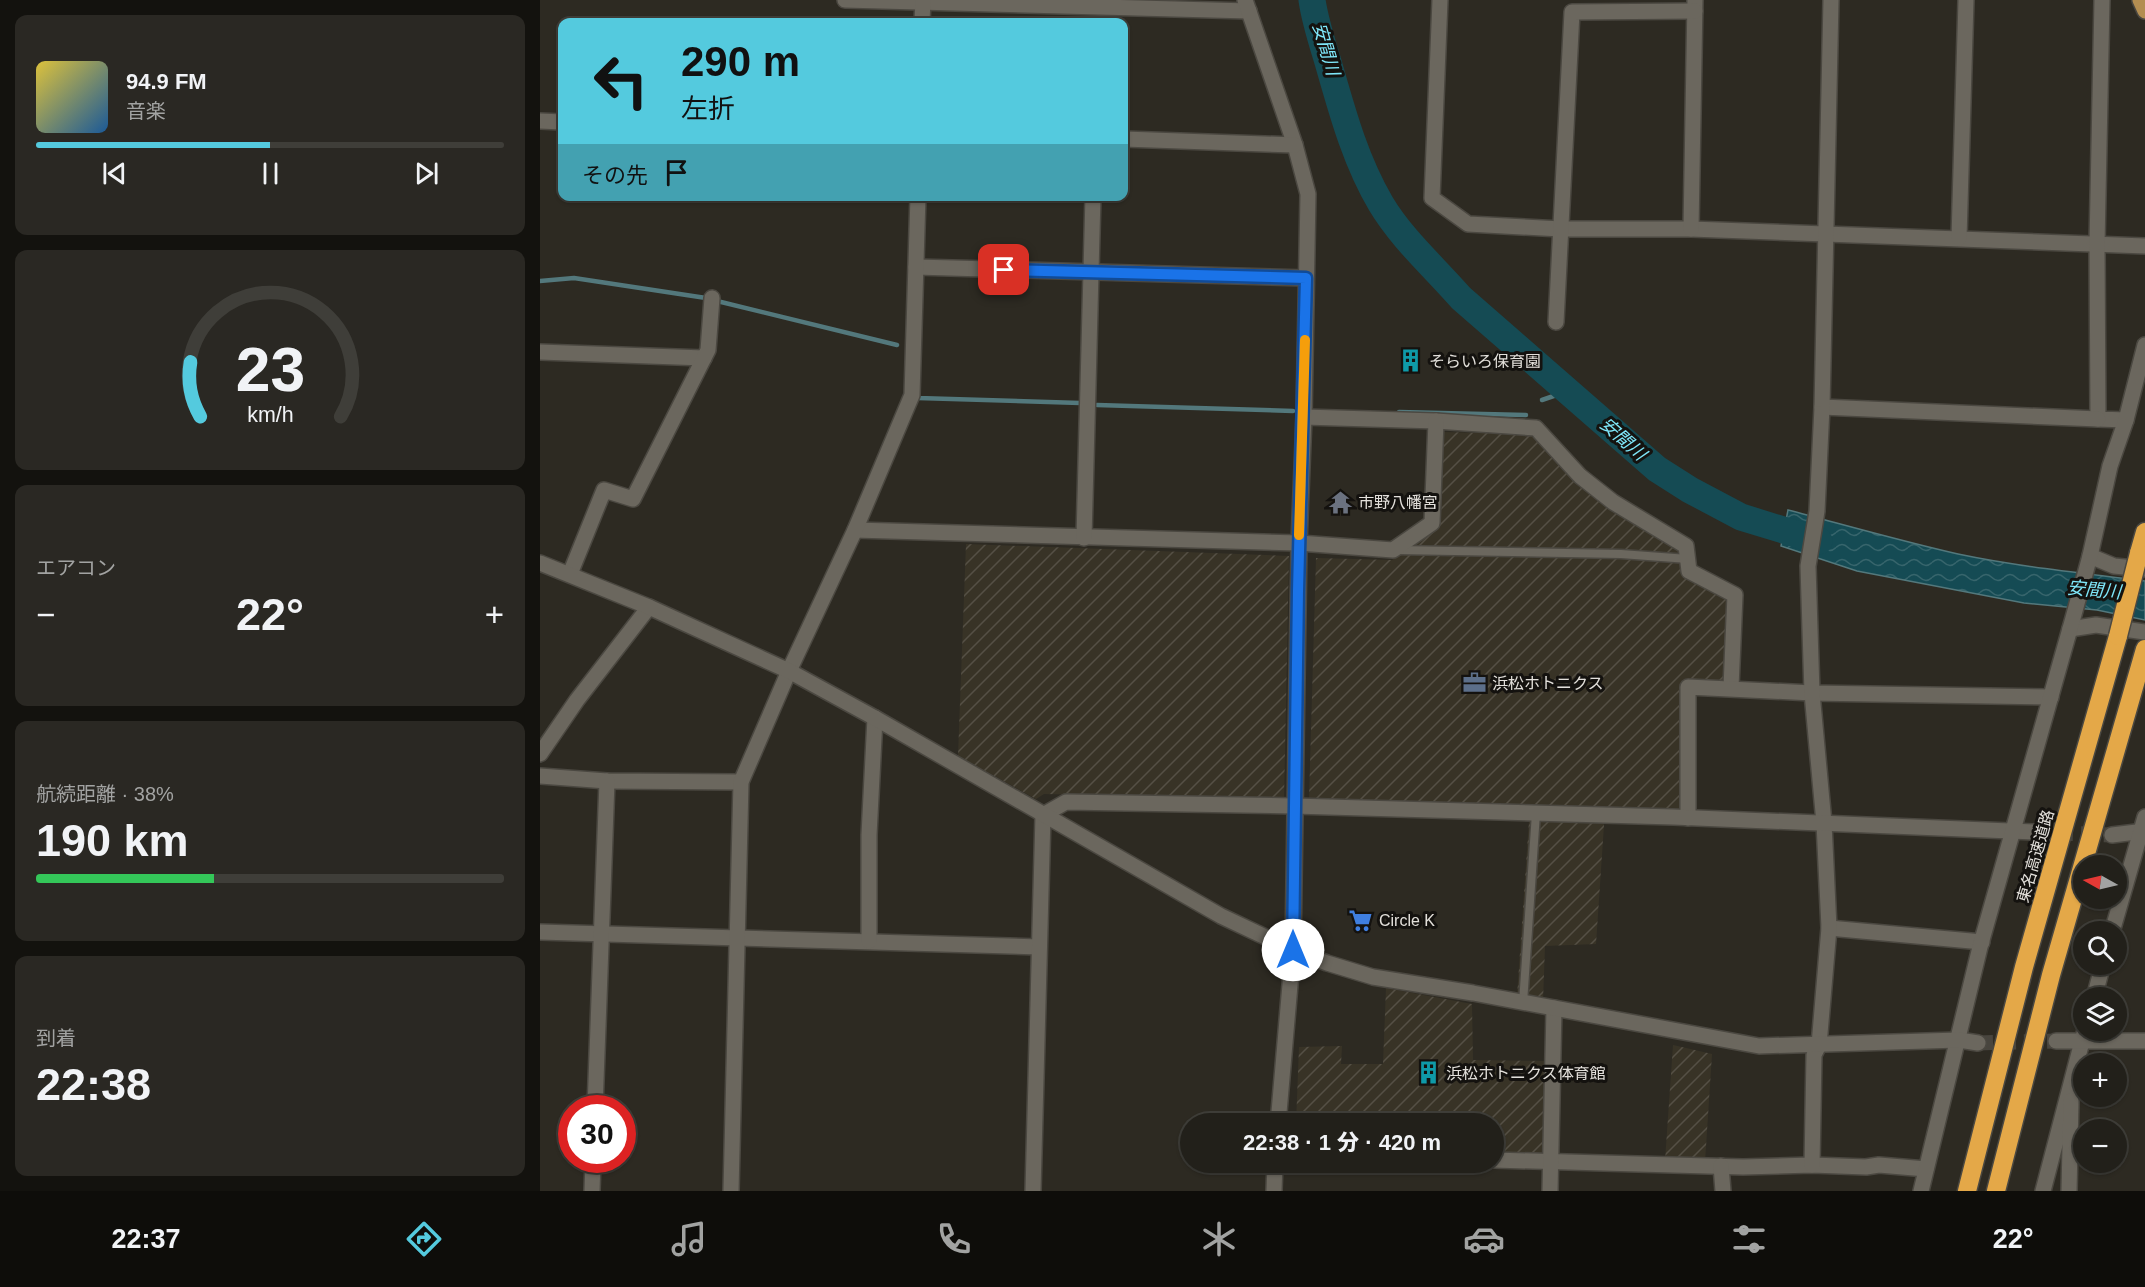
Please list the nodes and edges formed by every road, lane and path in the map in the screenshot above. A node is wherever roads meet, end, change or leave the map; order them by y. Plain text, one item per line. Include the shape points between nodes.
1 (845, 0) edge
2 (1440, 0) edge
3 (1831, 0) edge
4 (1966, 0) edge
5 (2102, 0) edge
6 (2140, 0) edge
7 (923, 1) edge
8 (1695, 5) edge
9 (1247, 6) edge
10 (1098, 10) edge
11 (2145, 11) edge
12 (922, 18) edge
13 (540, 121) edge
14 (558, 122) edge
15 (1128, 139) edge
16 (1295, 145) junction
17 (918, 201) edge
18 (1093, 201) edge
19 (1562, 229) junction
20 (1691, 229) junction
21 (1826, 234) junction
22 (1959, 238) junction
23 (2097, 244) junction
24 (2145, 246) edge
25 (916, 267) junction
26 (1091, 272) junction
27 (1306, 278) junction
28 (712, 298) dead end
29 (1556, 322) dead end
30 (2145, 345) edge
31 (540, 352) edge
32 (704, 358) junction
33 (1822, 407) junction
34 (1304, 417) junction
35 (2098, 419) junction
36 (2126, 420) junction
37 (1436, 421) junction
38 (855, 530) junction
39 (2145, 532) edge
40 (1084, 538) junction
41 (1299, 543) junction
42 (1393, 550) junction
43 (2089, 558) junction
44 (1688, 559) junction
45 (2142, 561) edge
46 (540, 563) edge
47 (570, 574) junction
48 (649, 607) junction
49 (2071, 624) junction
50 (2145, 632) edge
51 (2145, 649) edge
52 (789, 671) junction
53 (1731, 687) junction
54 (1812, 693) junction
55 (2051, 698) junction
56 (874, 718) junction
57 (540, 754) edge
58 (540, 776) edge
59 (607, 781) junction
60 (741, 782) junction
61 (1294, 806) junction
62 (1536, 813) junction
63 (1043, 815) junction
64 (1688, 818) junction
65 (1824, 823) junction
66 (2144, 826) edge
67 (2013, 831) junction
68 (2035, 832) tunnel mouth
69 (2112, 835) tunnel mouth
70 (2115, 921) edge
71 (1829, 928) junction
72 (540, 932) edge
73 (601, 933) junction
74 (738, 937) junction
75 (869, 941) junction
76 (1982, 942) junction
77 (1039, 947) junction
78 (1293, 950) junction
79 (1523, 1004) junction
80 (1554, 1008) junction
81 (2073, 1037) edge
82 (2127, 1039) edge
83 (1959, 1040) junction
84 (2056, 1041) tunnel mouth
85 (2082, 1041) edge
86 (2145, 1041) edge
87 (1978, 1043) tunnel mouth
88 (1819, 1045) junction
89 (2072, 1073) junction
90 (595, 1095) edge
91 (1279, 1113) edge
92 (1504, 1160) edge
93 (1551, 1162) junction
94 (1812, 1165) junction
95 (1721, 1166) junction
96 (1926, 1169) junction
97 (593, 1173) edge
98 (1275, 1173) edge
99 (592, 1191) edge
100 (731, 1191) edge
101 (1033, 1191) edge
102 (1274, 1191) edge
103 (1550, 1191) edge
104 (1723, 1191) edge
105 (1921, 1191) edge
106 (1967, 1191) edge
107 (1996, 1191) edge
108 (2043, 1191) edge
109 (2069, 1191) edge

1 - 7 street
2 - 19 street via 1432,198 1468,224
3 - 21 street
4 - 22 street
5 - 23 street
6 - 11 main road
7 - 10 street
7 - 12 street
8 - 19 street via 1572,12
8 - 20 street
9 - 10 street
9 - 16 street
13 - 14 street
15 - 16 street
16 - 27 street via 1308,194
17 - 25 street
18 - 26 street
19 - 20 street
19 - 29 street
20 - 21 street
21 - 22 street
21 - 33 street
22 - 23 street
23 - 24 street
23 - 35 street
25 - 26 street
25 - 38 street via 912,395
26 - 27 street
26 - 40 street
27 - 34 street
28 - 32 street
30 - 36 street
31 - 32 street
32 - 47 street via 633,499 604,490
33 - 35 street
33 - 54 street via 1817,511 1808,563
34 - 37 street
34 - 41 street
35 - 36 street
36 - 43 street via 2110,466
37 - 42 street via 1432,523
37 - 44 street via 1536,428 1580,476 1613,502 1686,546
38 - 40 street
38 - 52 street
39 - 45 highway, 東名高速道路
40 - 41 street
41 - 42 street
41 - 61 street
42 - 44 lane
43 - 45 street via 2114,566
43 - 49 street
44 - 53 street via 1689,571 1735,595
45 - 106 highway, 東名高速道路, bridge via 2024,967
46 - 47 street
47 - 48 street
48 - 52 street
48 - 57 street
49 - 50 street
49 - 55 street
51 - 107 highway via 2051,975
52 - 56 street
52 - 60 street
53 - 54 street
53 - 64 street via 1688,687
54 - 55 street
54 - 65 street
55 - 67 street
56 - 63 street
56 - 75 street
58 - 59 street
59 - 60 street
59 - 73 street
60 - 74 street
61 - 62 street
61 - 63 street via 1066,802
61 - 78 street
62 - 64 street
62 - 79 lane
63 - 77 street
63 - 78 street via 1221,916
64 - 65 street
65 - 67 street
65 - 71 street
66 - 69 street
66 - 70 street
67 - 68 street
67 - 76 street
71 - 76 street
71 - 88 street
72 - 73 street
73 - 74 street
73 - 90 street
74 - 75 street
74 - 100 street
75 - 77 street
76 - 83 street
77 - 101 street
78 - 79 street via 1373,977
78 - 91 street
79 - 80 street
80 - 88 street via 1759,1046
80 - 93 street
81 - 84 street
82 - 86 street
83 - 87 street
83 - 88 street
83 - 96 street
85 - 89 street
88 - 94 street via 1814,1055
89 - 108 street
89 - 109 street
92 - 93 street
93 - 95 street
93 - 103 street
94 - 95 street
94 - 96 street
95 - 104 street
96 - 105 street
97 - 99 street
98 - 102 street

